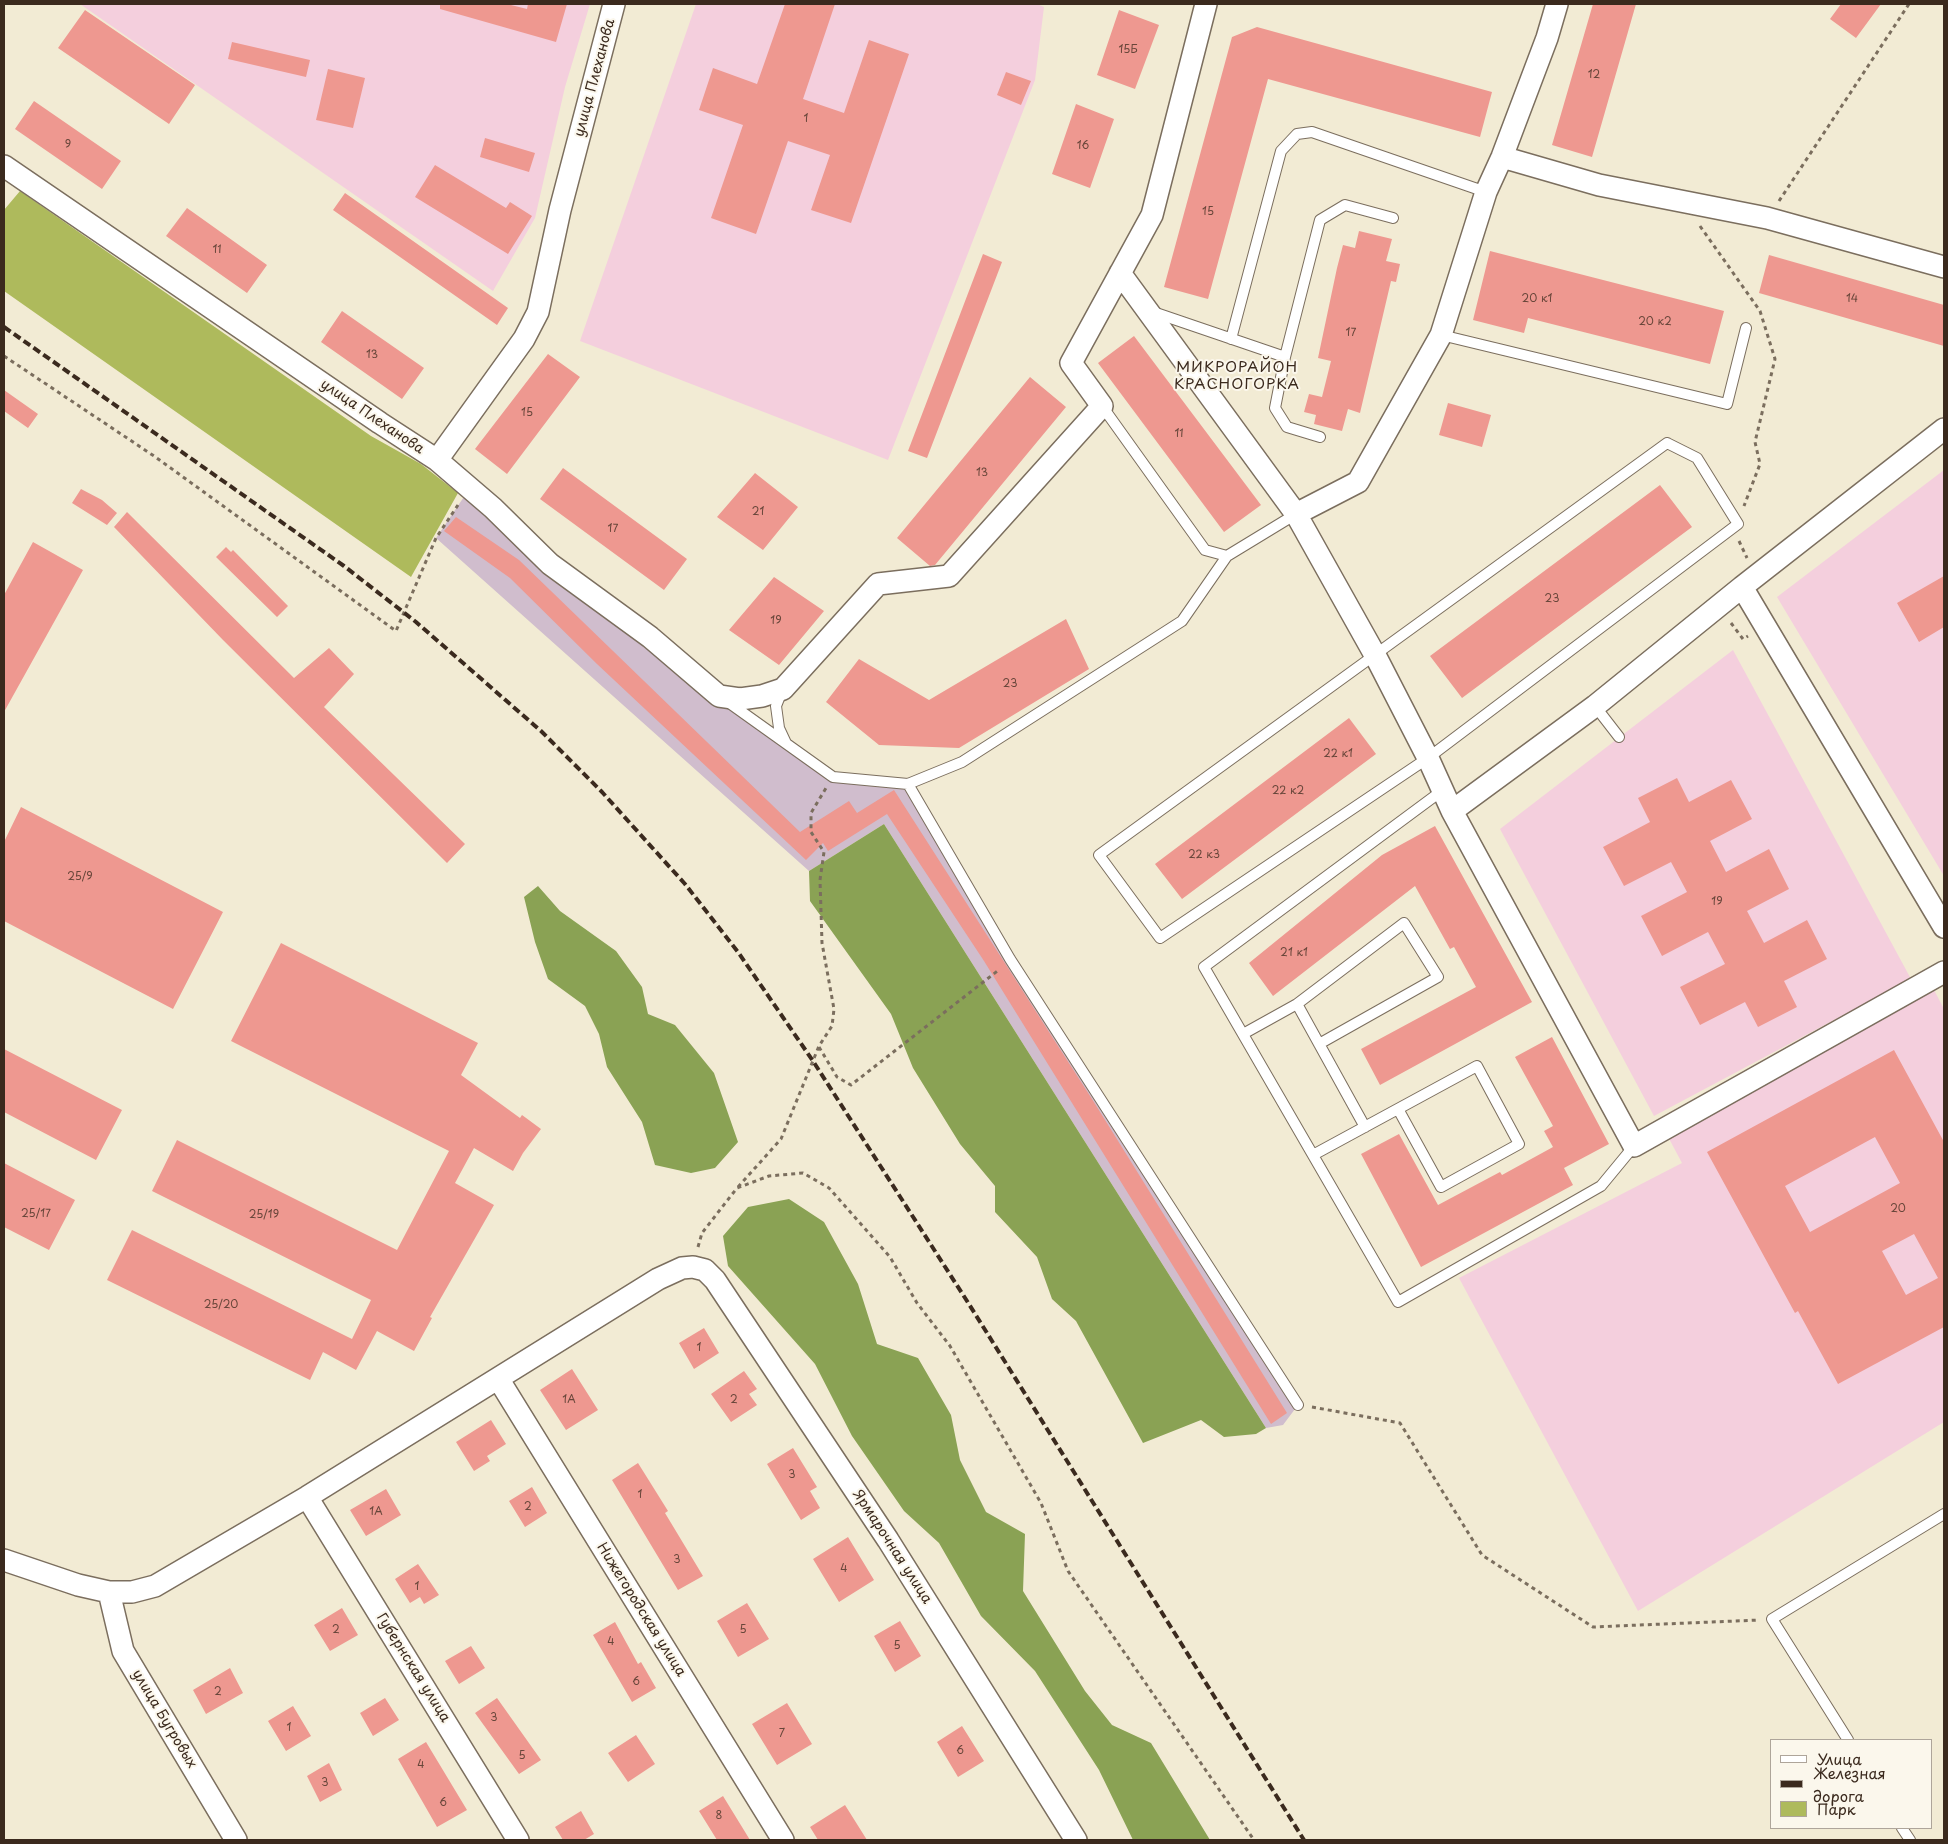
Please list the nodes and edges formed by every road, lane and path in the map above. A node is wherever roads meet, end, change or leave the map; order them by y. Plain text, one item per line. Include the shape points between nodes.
1 (614, 4) edge
2 (1206, 4) edge
3 (1557, 4) edge
4 (1908, 4) edge
5 (1502, 157) junction
6 (4, 166) edge
7 (1486, 192) junction
8 (1393, 218) dead end
9 (1767, 218) junction
10 (1944, 267) edge
11 (1120, 273) junction
12 (1148, 310) junction
13 (1746, 328) dead end
14 (1441, 335) junction
15 (1231, 339) junction
16 (4, 356) edge
17 (1285, 357) junction
18 (1102, 406) junction
19 (1944, 429) edge
20 (1320, 437) dead end
21 (437, 460) junction
22 (470, 488) junction
23 (1296, 514) junction
24 (1227, 556) junction
25 (1742, 587) junction
26 (1375, 655) junction
27 (783, 690) junction
28 (719, 696) junction
29 (1595, 706) junction
30 (1619, 737) dead end
31 (787, 744) junction
32 (1428, 758) junction
33 (833, 777) junction
34 (908, 784) junction
35 (1443, 790) junction
36 (1452, 810) junction
37 (1944, 927) edge
38 (1010, 959) junction
39 (1944, 972) edge
40 (1297, 1004) junction
41 (1243, 1034) junction
42 (1319, 1044) junction
43 (818, 1046) junction
44 (1398, 1109) junction
45 (1365, 1127) junction
46 (1634, 1146) junction
47 (1313, 1156) junction
48 (737, 1188) junction
49 (693, 1267) junction
50 (498, 1380) junction
51 (1298, 1405) joint
52 (307, 1497) junction
53 (1944, 1514) edge
54 (4, 1560) edge
55 (108, 1592) junction
56 (1772, 1619) junction
57 (1847, 1739) edge
58 (1903, 1829) edge
59 (236, 1840) edge
60 (518, 1840) edge
61 (783, 1840) edge
62 (1076, 1840) edge
63 (1254, 1840) edge
64 (1910, 1840) edge

1 - 21 street, улица Плеханова via 560,210 538,312 524,339
2 - 11 street via 1152,214
3 - 5 street
4 - 9 path
5 - 7 street
5 - 9 street via 1599,185
6 - 21 street, улица Плеханова
7 - 14 street
7 - 15 lane via 1312,132 1298,134 1281,151
8 - 17 lane via 1345,205 1320,220
9 - 10 street
11 - 12 street
11 - 18 street via 1071,363
12 - 15 lane
12 - 23 street
13 - 14 lane via 1728,404
14 - 23 street via 1358,482
15 - 17 lane
16 - 22 path via 154,456 396,631 436,538
17 - 20 lane via 1275,408 1287,427
18 - 24 lane via 1205,550
18 - 27 street via 949,576 878,584
19 - 25 street
21 - 22 street, улица Плеханова
22 - 28 street, улица Плеханова via 550,564 650,637
23 - 24 lane
23 - 26 street
24 - 34 lane via 1182,621 962,762
25 - 29 street
25 - 37 street
26 - 32 street
26 - 32 lane via 1099,855 1160,938
26 - 32 lane via 1667,443 1697,458 1738,524
27 - 28 street via 740,699
27 - 31 lane via 776,706 779,728
28 - 31 lane
29 - 30 lane
29 - 36 street
31 - 33 lane
32 - 35 street
33 - 34 lane
33 - 43 path via 811,813 811,832 824,852 820,880 822,943 834,1009 832,1026
34 - 38 lane
35 - 36 street
35 - 41 lane via 1204,967
36 - 46 street
38 - 43 path via 851,1086 837,1077
38 - 51 lane
39 - 46 street
40 - 41 lane
40 - 42 lane
40 - 42 lane via 1404,923 1438,978
41 - 47 lane
42 - 45 lane
43 - 48 path via 781,1139
44 - 44 lane via 1441,1186 1519,1144 1477,1066
44 - 45 lane
45 - 47 lane
46 - 47 lane via 1601,1186 1398,1302
48 - 49 path via 702,1233
48 - 63 path via 769,1176 803,1173 829,1188 890,1256 917,1303 950,1346 1041,1503 1068,1570
49 - 50 street via 682,1268 658,1279
49 - 62 street, Ярмарочная улица via 705,1270 715,1280 888,1540
50 - 52 street
50 - 61 street, Нижегородская улица
51 - 56 path via 1400,1423 1482,1555 1592,1627
52 - 55 street via 155,1586 132,1592
52 - 60 street, Губернская улица
53 - 56 lane
54 - 55 street
55 - 59 street, улица Бугровых via 123,1651
56 - 57 lane
58 - 64 lane

